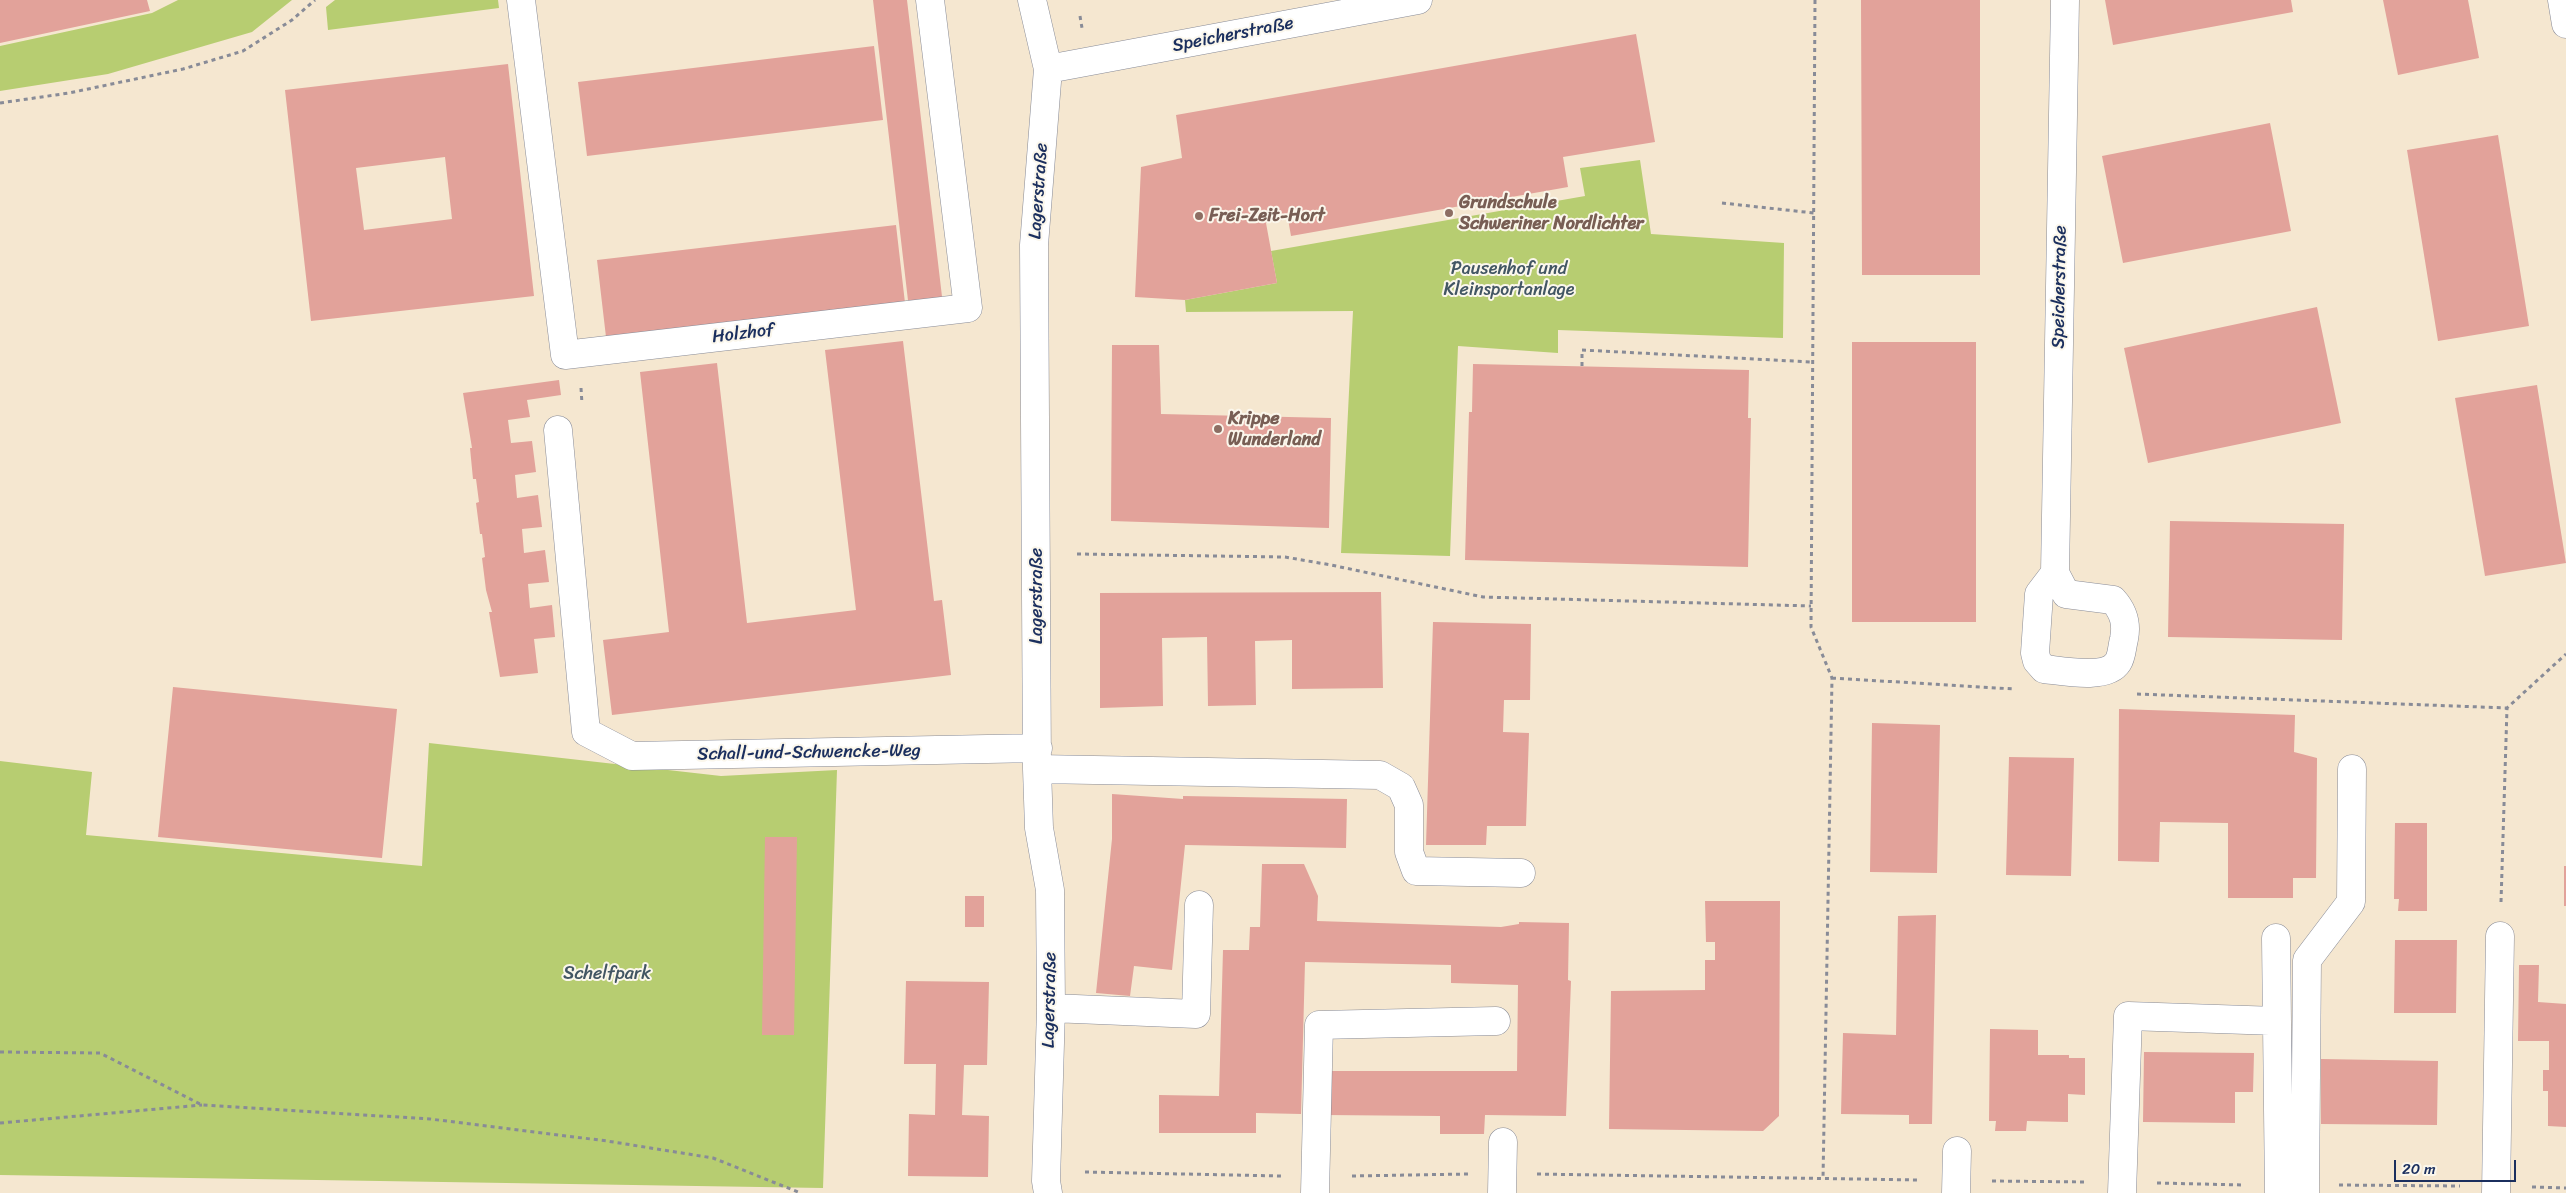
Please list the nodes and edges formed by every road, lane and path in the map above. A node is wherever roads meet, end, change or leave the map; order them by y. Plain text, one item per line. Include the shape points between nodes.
1 (316, 0) edge
2 (521, 0) edge
3 (930, 0) edge
4 (1032, 0) edge
5 (1418, 0) edge
6 (1815, 0) edge
7 (2066, 0) edge
8 (2562, 0) edge
9 (2566, 24) edge
10 (1048, 69) junction
11 (0, 103) edge
12 (1722, 203) dead end
13 (1814, 212) junction
14 (1812, 362) junction
15 (1582, 366) dead end
16 (558, 430) dead end
17 (1077, 554) dead end
18 (2055, 573) dead end
19 (1811, 606) junction
20 (2566, 654) edge
21 (1832, 678) junction
22 (2021, 689) dead end
23 (2130, 694) dead end
24 (2506, 708) junction
25 (1037, 758) junction
26 (2352, 769) dead end
27 (1522, 873) dead end
28 (1200, 905) dead end
29 (2500, 936) joint
30 (2276, 938) dead end
31 (1051, 1008) junction
32 (1496, 1021) dead end
33 (2277, 1022) junction
34 (0, 1052) edge
35 (202, 1105) junction
36 (0, 1124) edge
37 (1503, 1142) dead end
38 (1957, 1150) dead end
39 (1085, 1172) dead end
40 (1823, 1179) junction
41 (1502, 1183) edge
42 (1315, 1185) edge
43 (1956, 1186) edge
44 (2122, 1188) edge
45 (2566, 1188) edge
46 (2292, 1189) edge
47 (2496, 1190) edge
48 (798, 1192) edge
49 (1048, 1193) edge

1 - 11 path via 292,20 243,51 183,69 69,93
2 - 3 street, Holzhof via 565,355 968,308
4 - 10 street, Lagerstraße
5 - 10 street, Speicherstraße
6 - 13 path
7 - 18 street, Speicherstraße
8 - 9 street
10 - 25 street, Lagerstraße via 1034,245
12 - 13 path
13 - 14 path
14 - 15 path via 1582,350
14 - 19 path
16 - 25 street, Schall-und-Schwencke-Weg via 586,732 632,756
17 - 19 path via 1285,557 1483,597
19 - 21 path via 1811,627
20 - 24 path
21 - 22 path
21 - 40 path
23 - 24 path
24 - 29 path
25 - 27 street, Schall-und-Schwencke-Weg via 1380,775 1402,787 1409,805 1410,852 1416,871
25 - 31 street, Lagerstraße via 1039,828 1050,890
26 - 46 street via 2351,902 2307,960
28 - 31 street via 1196,1014
29 - 47 street
30 - 33 street
31 - 49 street, Lagerstraße
32 - 42 street via 1319,1025
33 - 44 street via 2128,1016
33 - 46 street
34 - 35 path via 100,1054
35 - 36 path
35 - 48 path via 430,1119 606,1141 713,1158
37 - 41 street
38 - 43 street
39 - 42 path
40 - 41 path
40 - 43 path
41 - 42 path
43 - 44 path
44 - 46 path
45 - 47 path
46 - 47 path

